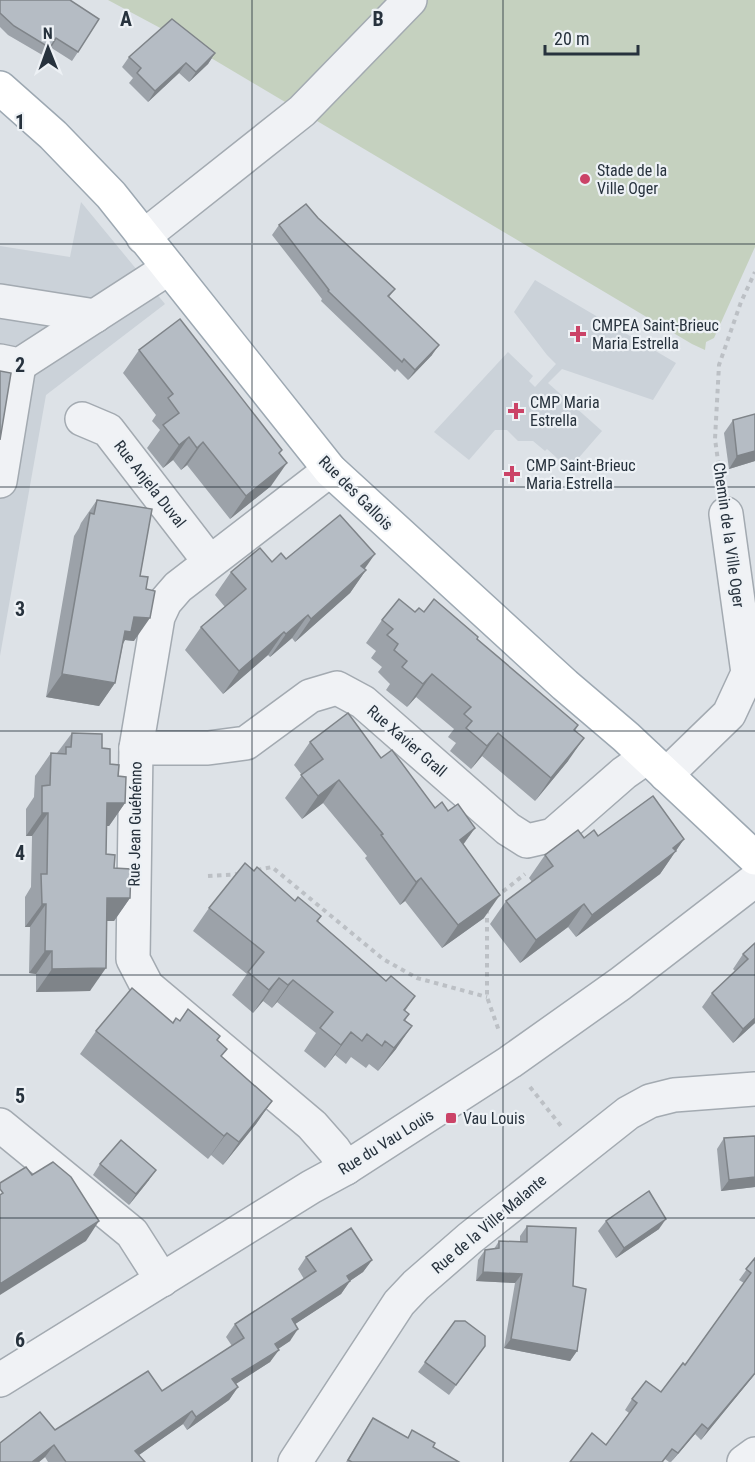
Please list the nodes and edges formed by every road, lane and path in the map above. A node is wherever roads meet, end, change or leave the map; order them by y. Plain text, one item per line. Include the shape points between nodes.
1 (410, 0) edge
2 (0, 88) edge
3 (143, 237) junction
4 (168, 268) junction
5 (755, 272) edge
6 (0, 301) edge
7 (95, 316) junction
8 (10, 363) edge
9 (82, 419) dead end
10 (330, 471) junction
11 (0, 481) edge
12 (726, 513) joint
13 (209, 561) junction
14 (136, 748) junction
15 (657, 766) junction
16 (527, 842) junction
17 (755, 858) edge
18 (254, 871) edge
19 (245, 873) edge
20 (208, 876) dead end
21 (755, 880) edge
22 (487, 997) junction
23 (510, 1062) junction
24 (755, 1089) edge
25 (0, 1125) edge
26 (580, 1150) junction
27 (346, 1168) junction
28 (162, 1280) junction
29 (0, 1380) edge
30 (755, 1454) edge
31 (295, 1462) edge
32 (744, 1462) edge

1 - 3 street via 302,111
2 - 3 main road, Rue des Gallois via 54,135 111,195
3 - 4 main road, Rue des Gallois
4 - 7 street
4 - 10 main road, Rue des Gallois
5 - 12 path, Chemin de la Ville Oger via 719,365 715,439
6 - 7 street
7 - 8 street
8 - 11 street
9 - 13 street, Rue Anjela Duval via 108,430
10 - 13 street, Rue Jean Guéhénno
10 - 15 main road, Rue des Gallois
12 - 15 street, Chemin de la Ville Oger via 748,673 729,714
13 - 14 street, Rue Jean Guéhénno via 178,586 158,617
14 - 16 street, Rue Xavier Grall via 208,748 246,743 310,696 337,688 363,702
14 - 27 street, Rue Jean Guéhénno via 132,959 147,986 312,1125
15 - 16 street via 624,773 553,835
15 - 17 main road, Rue des Gallois
16 - 22 path via 533,867 487,904
18 - 22 path via 272,867 383,959 417,978
19 - 20 path
21 - 23 street, Rue du Vau Louis
22 - 23 path
23 - 26 path
23 - 27 street, Rue du Vau Louis
24 - 26 street, Rue de la Ville Malante via 674,1095 650,1101
25 - 28 street via 132,1233
26 - 31 street, Rue de la Ville Malante via 416,1285 399,1304
27 - 28 street, Rue du Vau Louis
28 - 29 street, Rue du Vau Louis
30 - 32 street

